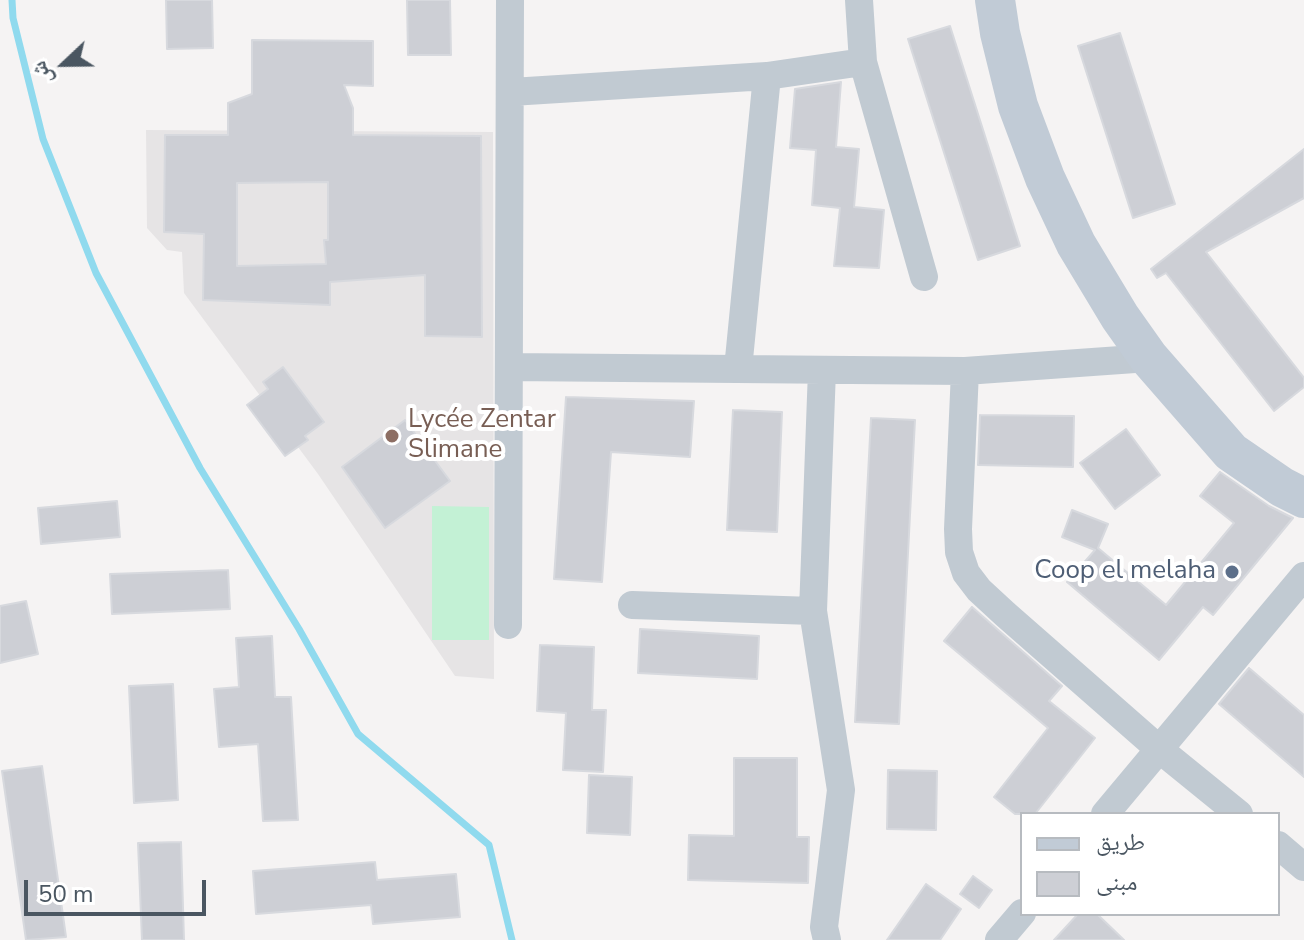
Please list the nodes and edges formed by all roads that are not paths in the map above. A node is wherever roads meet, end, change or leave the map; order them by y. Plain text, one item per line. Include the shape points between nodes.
1 (510, 0) edge
2 (859, 0) edge
3 (995, 0) edge
4 (863, 62) junction
5 (767, 76) junction
6 (511, 92) junction
7 (924, 277) dead end
8 (1149, 358) junction
9 (509, 367) junction
10 (738, 369) junction
11 (822, 370) junction
12 (965, 371) junction
13 (1304, 498) edge
14 (1304, 576) edge
15 (632, 605) dead end
16 (813, 611) junction
17 (508, 625) dead end
18 (1159, 749) junction
19 (1107, 812) edge
20 (1237, 812) edge
21 (1280, 847) edge
22 (1304, 867) edge
23 (1020, 915) edge
24 (827, 940) edge
25 (999, 940) edge

1 - 6 street
2 - 4 street
3 - 8 main road via 1018,106 1045,178 1076,244
4 - 5 street
4 - 7 street
5 - 6 street
5 - 10 street
6 - 9 street
8 - 12 street
8 - 13 main road via 1231,452
9 - 10 street
9 - 17 street
10 - 11 street
11 - 12 street
11 - 16 street
12 - 18 street via 958,529 966,573 1005,614
14 - 18 street
15 - 16 street
16 - 24 street via 841,790 824,927
18 - 19 street
18 - 20 street
21 - 22 street
23 - 25 street

